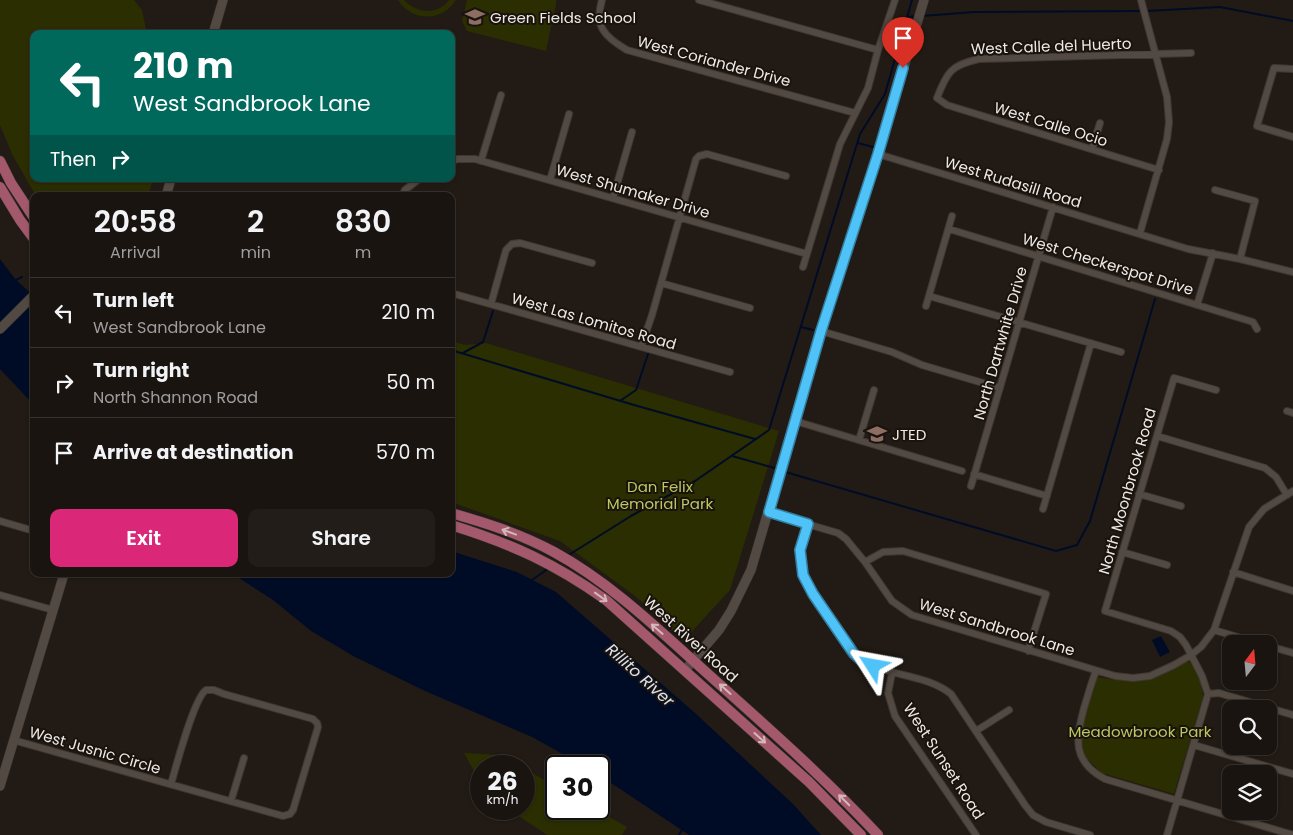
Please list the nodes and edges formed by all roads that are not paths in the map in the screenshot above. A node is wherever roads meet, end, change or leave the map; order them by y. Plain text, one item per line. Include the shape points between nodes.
1 (223, 0) edge
2 (602, 0) edge
3 (699, 0) edge
4 (895, 0) edge
5 (924, 0) edge
6 (1141, 0) edge
7 (214, 30) edge
8 (878, 50) junction
9 (1191, 53) dead end
10 (1156, 54) junction
11 (1293, 69) edge
12 (501, 95) dead end
13 (938, 98) joint
14 (856, 113) junction
15 (569, 114) dead end
16 (1100, 123) dead end
17 (632, 132) dead end
18 (1293, 137) edge
19 (1092, 149) junction
20 (878, 154) junction
21 (455, 160) edge
22 (0, 161) edge
23 (481, 161) junction
24 (1159, 170) junction
25 (786, 176) dead end
26 (550, 180) junction
27 (415, 182) edge
28 (0, 188) edge
29 (1215, 190) dead end
30 (404, 192) edge
31 (613, 198) junction
32 (22, 202) junction
33 (1053, 207) junction
34 (13, 208) junction
35 (30, 213) edge
36 (952, 216) dead end
37 (678, 217) junction
38 (949, 228) junction
39 (30, 233) edge
40 (1140, 233) junction
41 (1213, 253) junction
42 (807, 254) junction
43 (1038, 255) junction
44 (1240, 259) junction
45 (592, 263) dead end
46 (803, 267) dead end
47 (1293, 272) edge
48 (660, 283) junction
49 (455, 294) edge
50 (929, 296) junction
51 (30, 299) edge
52 (491, 304) junction
53 (1197, 305) junction
54 (926, 306) dead end
55 (750, 308) dead end
56 (1018, 322) junction
57 (0, 329) edge
58 (1257, 329) dead end
59 (821, 331) junction
60 (1091, 343) junction
61 (641, 347) junction
62 (1121, 352) dead end
63 (730, 372) dead end
64 (1000, 388) junction
65 (874, 390) dead end
66 (1216, 390) dead end
67 (795, 421) junction
68 (1157, 436) junction
69 (859, 440) junction
70 (962, 471) dead end
71 (974, 474) junction
72 (971, 486) dead end
73 (1293, 491) edge
74 (1139, 494) junction
75 (1287, 495) junction
76 (1047, 496) junction
77 (1181, 506) dead end
78 (1043, 509) dead end
79 (769, 512) junction
80 (455, 513) edge
81 (0, 521) edge
82 (808, 524) junction
83 (455, 526) edge
84 (30, 530) edge
85 (1122, 552) junction
86 (865, 562) junction
87 (1167, 565) dead end
88 (1233, 572) junction
89 (63, 577) edge
90 (1293, 591) edge
91 (0, 595) edge
92 (53, 610) junction
93 (1214, 630) junction
94 (1231, 635) edge
95 (1278, 649) edge
96 (1028, 651) junction
97 (1293, 653) edge
98 (1191, 655) junction
99 (693, 661) junction
100 (686, 670) junction
101 (1096, 671) junction
102 (892, 673) junction
103 (1208, 694) junction
104 (1009, 710) dead end
105 (1293, 715) edge
106 (976, 731) junction
107 (13, 740) junction
108 (1194, 745) junction
109 (244, 758) dead end
110 (1293, 774) edge
111 (171, 784) junction
112 (0, 786) edge
113 (231, 801) junction
114 (1178, 801) junction
115 (861, 835) edge
116 (878, 835) edge
117 (976, 835) edge
118 (1090, 835) edge
119 (1167, 835) edge
120 (1293, 835) edge

1 - 7 street
2 - 14 street, West Coriander Drive via 600,26 610,40 627,50
3 - 8 street
4 - 8 street
5 - 20 street
6 - 10 street
8 - 14 street via 868,88
9 - 10 street, West Calle del Huerto
10 - 13 street, West Calle del Huerto via 962,62 950,71
10 - 24 street via 1167,97 1169,122
11 - 18 street via 1274,68 1257,126
12 - 23 street
13 - 19 street, West Calle Ocio via 947,105
14 - 42 street via 840,144
15 - 26 street
16 - 19 street
17 - 31 street
19 - 24 street, West Calle Ocio
20 - 33 street, West Rudasill Road
20 - 59 street
21 - 23 street, West Shumaker Drive
22 - 32 main road
23 - 26 street, West Shumaker Drive
24 - 40 street
25 - 37 street via 699,153
26 - 31 street, West Shumaker Drive
27 - 30 street
28 - 34 main road
29 - 44 street via 1255,201
31 - 37 street, West Shumaker Drive
32 - 34 main road
32 - 35 main road
33 - 40 street, West Rudasill Road
33 - 43 street, North Dartwhite Drive
34 - 39 main road
36 - 38 street
37 - 42 street, West Shumaker Drive
37 - 48 street
38 - 43 street, West Checkerspot Drive
38 - 50 street
40 - 41 street, West Rudasill Road via 1188,249
41 - 44 street, West Rudasill Road
41 - 53 street
42 - 46 street
43 - 53 street, West Checkerspot Drive
43 - 56 street, North Dartwhite Drive
44 - 47 street, West Rudasill Road
45 - 52 street via 520,243 509,243
48 - 55 street
48 - 61 street
49 - 52 street, West Las Lomitos Road
50 - 54 street
50 - 56 street
51 - 57 street
52 - 61 street, West Las Lomitos Road
53 - 58 street, West Checkerspot Drive via 1253,322
56 - 60 street
56 - 64 street, North Dartwhite Drive
59 - 64 street
59 - 67 street
60 - 62 street
60 - 76 street
61 - 63 street, West Las Lomitos Road
64 - 71 street, North Dartwhite Drive
65 - 69 street
66 - 68 street, North Moonbrook Road via 1174,378
67 - 69 street
67 - 79 street
68 - 74 street, North Moonbrook Road
68 - 75 street via 1265,468 1276,477
69 - 70 street
71 - 72 street, North Dartwhite Drive
71 - 76 street
73 - 75 street
74 - 77 street
74 - 85 street, North Moonbrook Road
75 - 88 street via 1264,509 1251,523
76 - 78 street
79 - 82 street, West Sandbrook Lane
79 - 99 street via 752,570 719,630
99 -> 80 main road, West River Road via 611,589 571,562 520,536
81 - 84 street
82 - 86 street, West Sandbrook Lane via 846,538
82 - 102 street via 800,550 803,575 813,594 854,654 863,662
83 -> 100 main road, West River Road via 514,546 560,570 606,600
85 - 87 street
85 - 98 street, North Moonbrook Road via 1105,611 1171,631 1180,637
86 - 96 street, West Sandbrook Lane via 892,601 912,615
86 - 96 street via 883,552 903,551 1046,594
88 - 90 street
88 - 93 street
89 - 92 street
91 - 92 street
92 - 107 street
93 - 94 street
93 - 98 street, West Sandbrook Lane
95 - 97 street
96 - 101 street, West Sandbrook Lane
98 - 101 street, West Sandbrook Lane via 1150,676 1120,677
98 - 103 street
99 - 100 street
116 -> 99 main road, West River Road via 811,767
100 -> 115 main road, West River Road via 809,782
101 - 114 street via 1077,738 1082,758 1090,769 1105,779
102 - 106 street via 946,690
102 - 117 street, West Sunset Road via 888,693 896,716
103 - 105 street via 1219,693
103 - 108 street
104 - 106 street
106 - 118 street via 1033,815
107 - 111 street, West Jusnic Circle
107 - 112 street
108 - 110 street
108 - 114 street
109 - 113 street
111 - 113 street, West Jusnic Circle
111 - 113 street, West Jusnic Circle via 205,688 319,722 289,816
114 - 119 street
114 - 120 street

